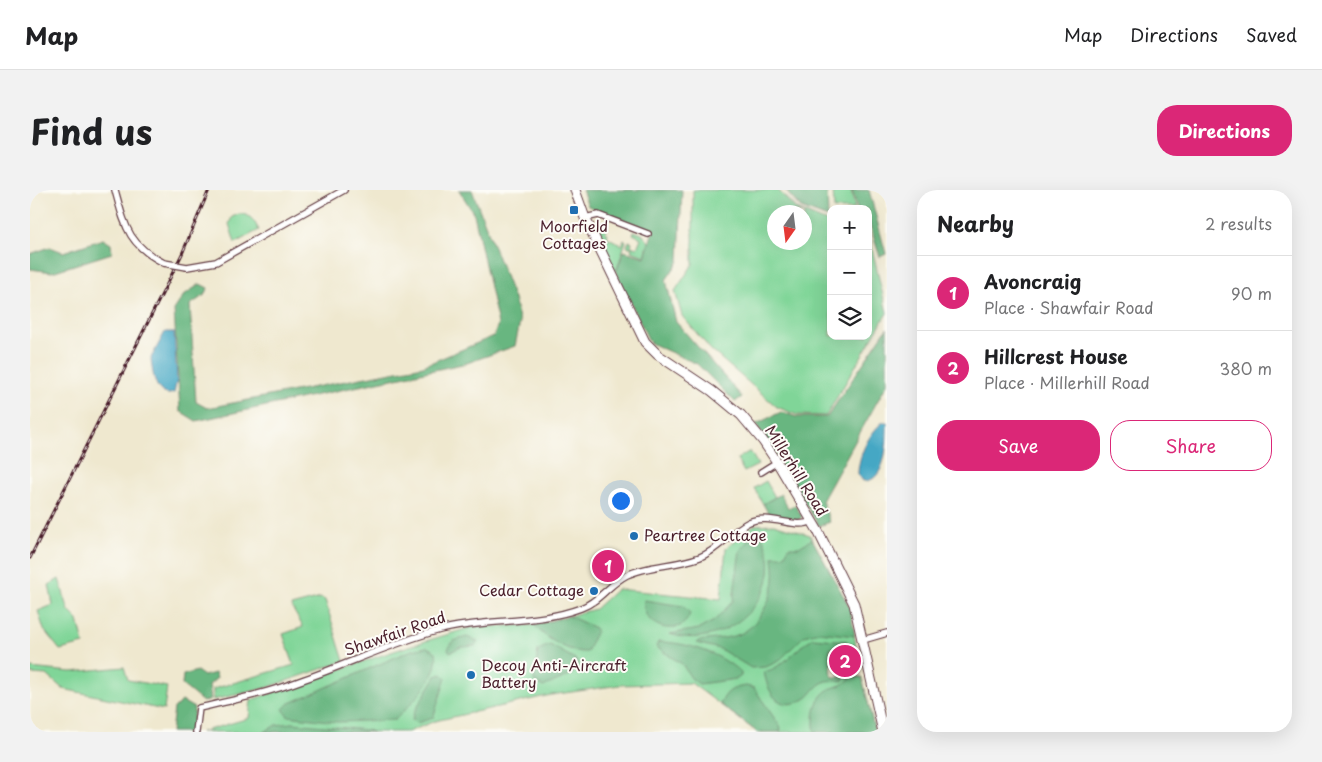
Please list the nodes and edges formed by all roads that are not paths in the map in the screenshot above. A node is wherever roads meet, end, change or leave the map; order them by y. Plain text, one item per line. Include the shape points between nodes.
1 (115, 190) edge
2 (344, 190) edge
3 (575, 190) edge
4 (585, 218) junction
5 (648, 234) dead end
6 (777, 462) junction
7 (761, 472) dead end
8 (812, 521) junction
9 (887, 633) edge
10 (862, 640) junction
11 (196, 732) edge
12 (883, 732) edge

1 - 2 street, bridge via 130,237 141,249 164,263 187,267 216,262
3 - 4 main road, Millerhill Road
4 - 5 street via 598,215
4 - 6 main road, Millerhill Road via 645,342 741,415
6 - 7 street
6 - 8 main road, Millerhill Road
8 - 10 main road, Millerhill Road via 854,604
8 - 11 street, Shawfair Road via 806,524 774,519 749,522 714,550 686,562 627,575 601,598 579,609 523,620 448,628 258,695 199,708
9 - 10 street
10 - 12 main road, Millerhill Road

